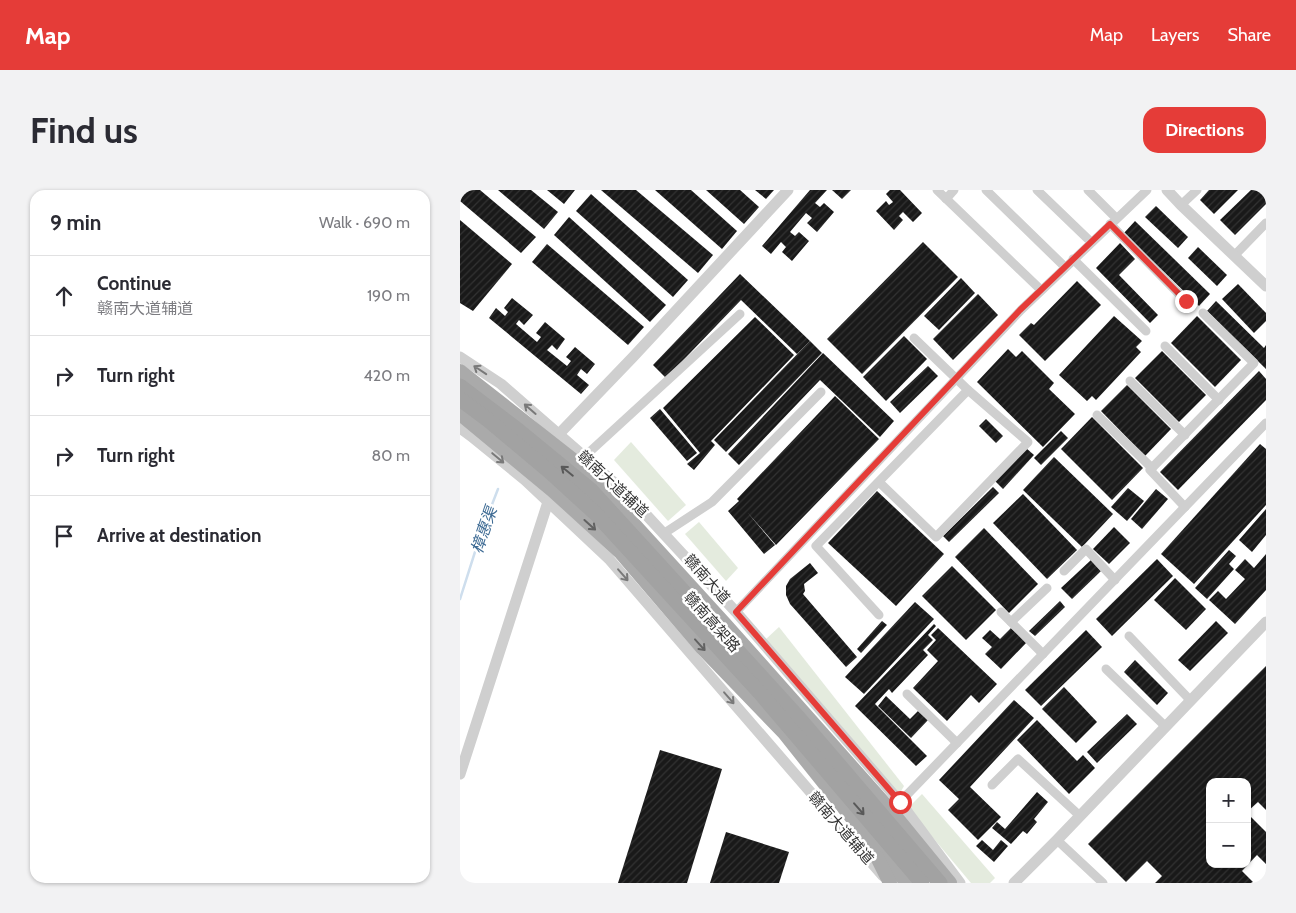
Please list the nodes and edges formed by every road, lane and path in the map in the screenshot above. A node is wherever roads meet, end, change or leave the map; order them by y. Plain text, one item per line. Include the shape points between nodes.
1 (788, 190) edge
2 (937, 190) edge
3 (954, 190) edge
4 (986, 190) edge
5 (1037, 190) edge
6 (1088, 190) edge
7 (1146, 190) edge
8 (1168, 190) edge
9 (1197, 190) edge
10 (946, 199) junction
11 (1181, 205) junction
12 (1113, 221) junction
13 (1266, 223) edge
14 (1091, 242) junction
15 (1235, 255) junction
16 (1073, 259) junction
17 (1065, 267) junction
18 (1266, 286) edge
19 (1041, 290) junction
20 (1186, 301) dead end
21 (1203, 313) dead end
22 (740, 314) dead end
23 (1146, 331) dead end
24 (914, 338) dead end
25 (1165, 346) dead end
26 (460, 356) edge
27 (460, 371) edge
28 (956, 378) junction
29 (1130, 381) dead end
30 (460, 386) edge
31 (968, 390) junction
32 (821, 392) dead end
33 (460, 399) edge
34 (1219, 400) junction
35 (460, 414) edge
36 (1098, 415) dead end
37 (1266, 423) edge
38 (460, 428) edge
39 (1259, 431) junction
40 (474, 432) junction
41 (1185, 435) junction
42 (554, 438) junction
43 (1266, 438) edge
44 (584, 457) junction
45 (1152, 468) junction
46 (526, 475) junction
47 (879, 482) junction
48 (548, 502) junction
49 (1185, 507) junction
50 (663, 534) junction
51 (1064, 571) dead end
52 (1115, 580) junction
53 (1047, 588) dead end
54 (736, 612) junction
55 (1001, 612) dead end
56 (879, 615) dead end
57 (1011, 622) junction
58 (1266, 622) edge
59 (1129, 636) dead end
60 (1043, 654) junction
61 (1106, 669) dead end
62 (907, 694) dead end
63 (1191, 701) junction
64 (1166, 727) junction
65 (957, 743) junction
66 (460, 774) edge
67 (992, 785) dead end
68 (896, 807) junction
69 (1080, 816) junction
70 (1057, 840) junction
71 (871, 842) junction
72 (939, 854) joint
73 (889, 883) edge
74 (907, 883) edge
75 (922, 883) edge
76 (940, 883) edge
77 (950, 883) edge
78 (960, 883) edge
79 (1014, 883) edge
80 (1102, 883) edge

1 - 42 street
2 - 10 street
3 - 10 street
4 - 17 street
5 - 14 street
6 - 12 street
7 - 12 street
8 - 11 street
9 - 11 street
10 - 19 street
11 - 15 street
12 - 14 street
12 - 20 street
13 - 15 street
14 - 16 street
15 - 18 street
16 - 17 street
16 - 23 street
17 - 19 street
19 - 28 street
21 - 34 street via 1254,363
22 - 44 street
24 - 28 street
25 - 34 street
42 -> 26 street, 赣南大道辅道 via 501,384
27 - 42 main road, 赣南大道
28 - 31 street
28 - 54 street
29 - 41 street
76 -> 30 highway, 赣南高架路 via 798,718 591,490
31 - 47 street
31 - 47 street via 1028,442 936,537
32 - 50 street via 712,502
33 -> 75 highway, 赣南高架路 via 596,514 760,693
34 - 41 street
35 - 40 main road
36 - 45 street
37 - 39 street
38 - 40 street
39 - 43 street
39 - 49 street
40 -> 46 main road
41 - 45 street
42 - 44 street, 赣南大道辅道
42 - 68 main road, 赣南大道
44 - 50 street, 赣南大道辅道 via 628,494
45 - 49 street via 1150,470
46 - 48 street, 赣南大道辅道
46 -> 71 main road via 552,490 620,552 702,648 784,733
47 - 56 street via 816,546
48 - 66 street
48 -> 73 street, 赣南大道辅道 via 609,559
49 - 52 street
50 - 54 street, 赣南大道辅道
51 - 52 street via 1086,549
52 - 60 street
53 - 57 street
54 - 68 street, 赣南大道辅道
55 - 57 street
57 - 60 street
58 - 63 street
59 - 63 street
60 - 65 street
61 - 64 street
62 - 65 street
63 - 64 street
64 - 69 street
65 - 68 street
67 - 69 street via 1018,759
68 - 72 main road
68 - 77 main road, 赣南大道
69 - 70 street
70 - 79 street
70 - 80 street
71 - 73 main road
71 - 74 main road
72 - 78 street

